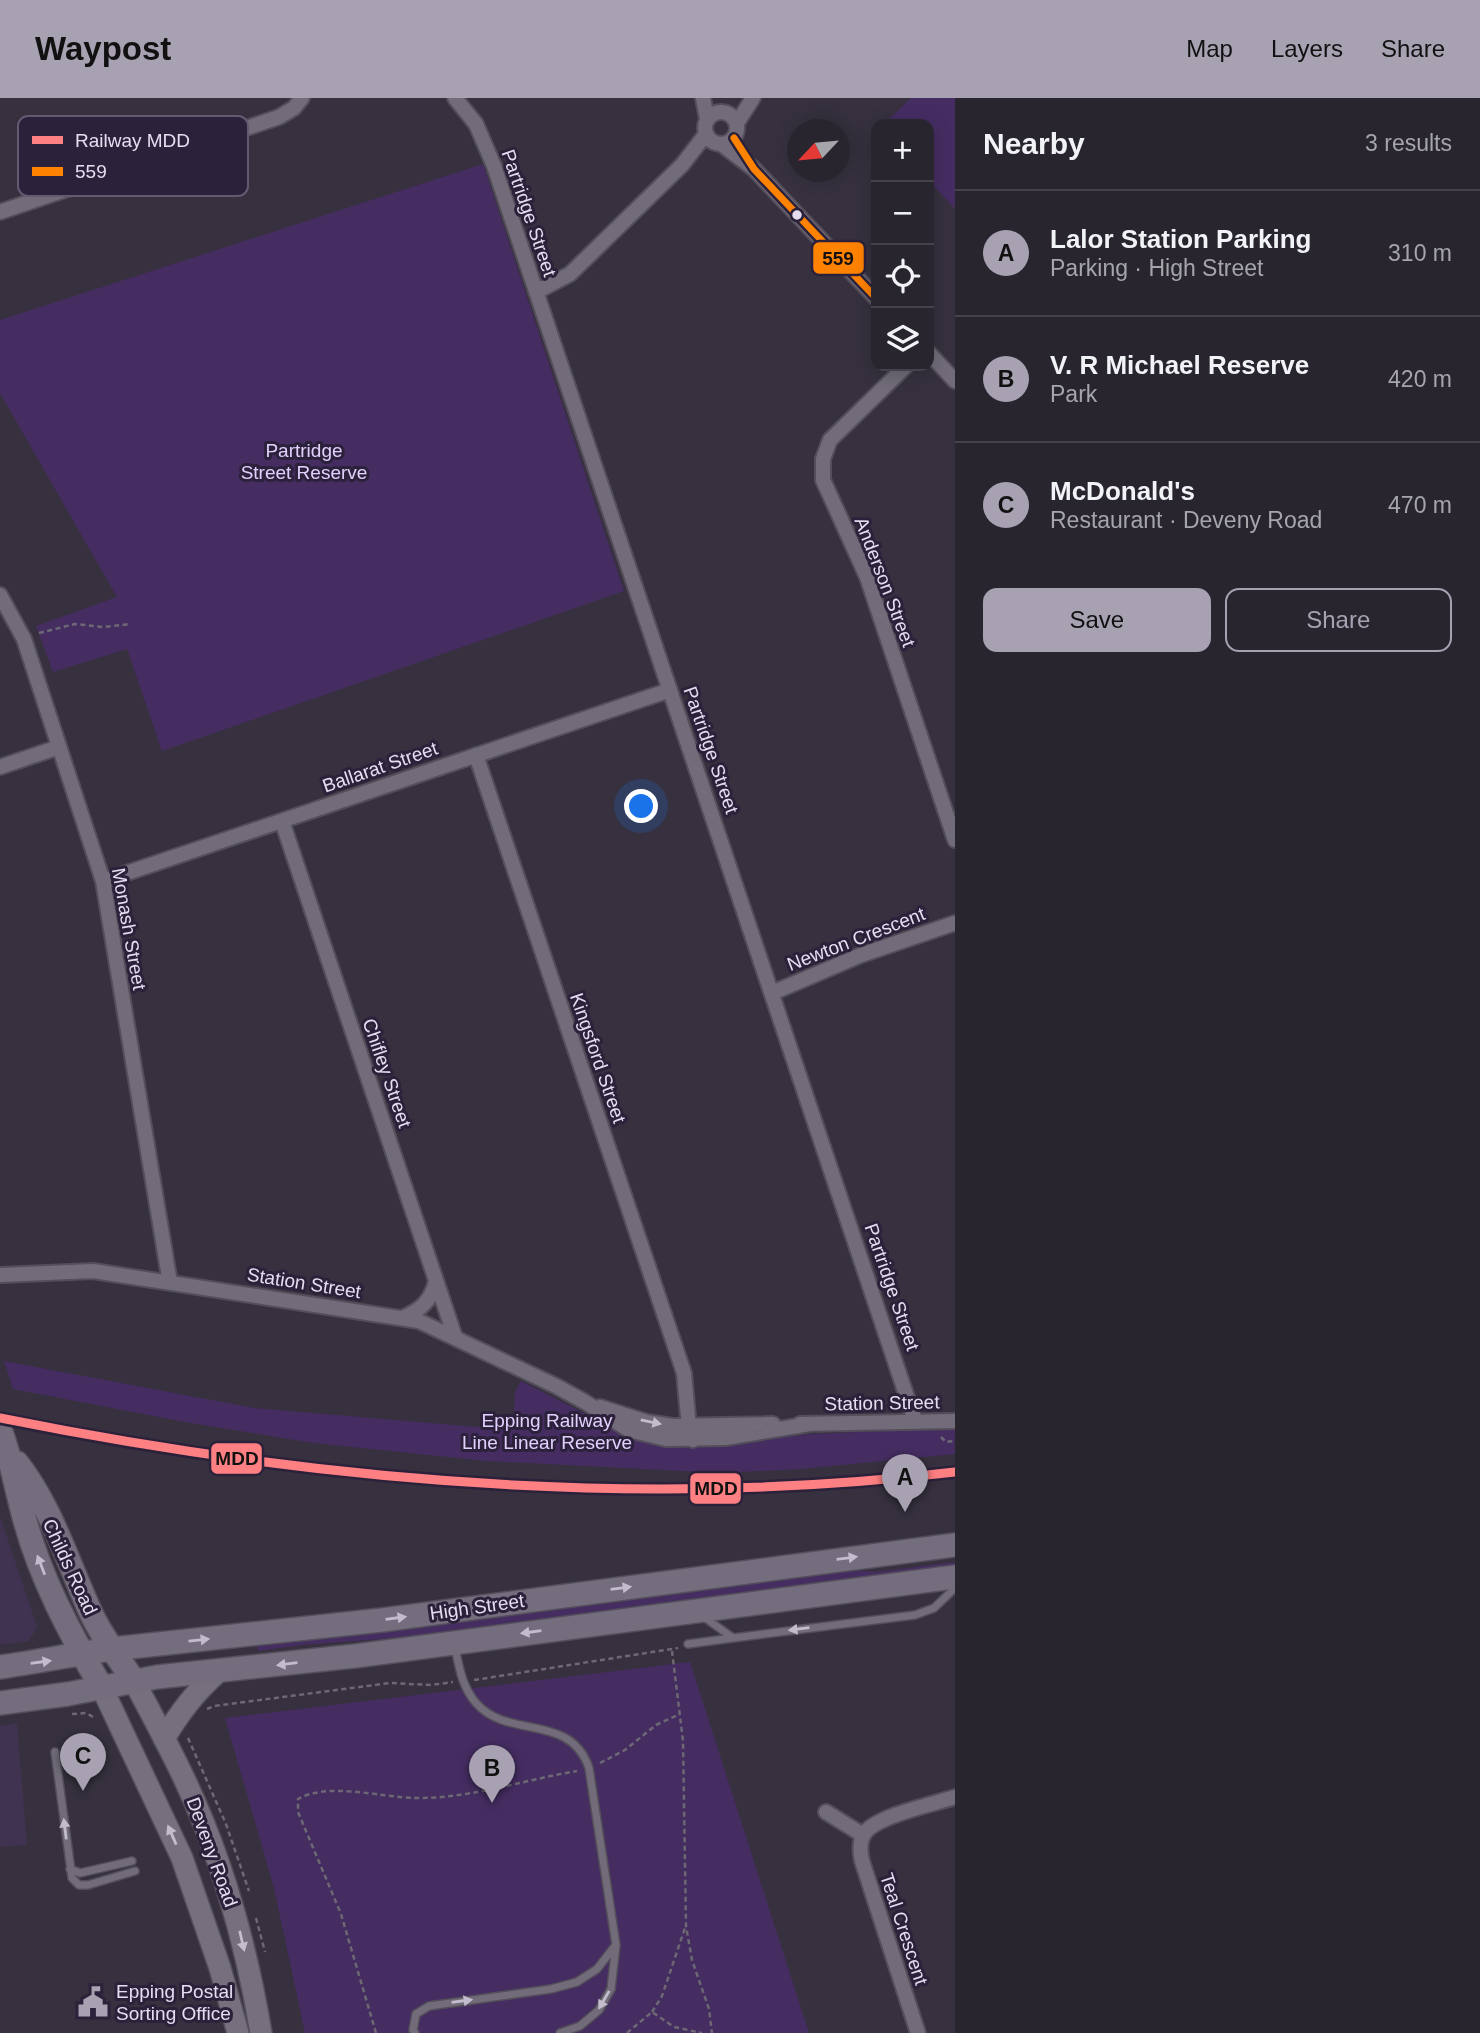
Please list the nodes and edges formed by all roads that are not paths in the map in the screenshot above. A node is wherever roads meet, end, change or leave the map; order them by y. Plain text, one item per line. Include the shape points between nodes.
1 (302, 98) edge
2 (455, 98) edge
3 (703, 98) edge
4 (711, 98) edge
5 (747, 98) edge
6 (753, 98) edge
7 (248, 128) edge
8 (721, 128) junction
9 (47, 196) edge
10 (0, 212) edge
11 (536, 292) junction
12 (871, 293) edge
13 (934, 359) edge
14 (901, 371) edge
15 (955, 381) edge
16 (0, 595) edge
17 (670, 690) junction
18 (59, 747) junction
19 (476, 755) junction
20 (0, 767) edge
21 (282, 821) junction
22 (955, 840) edge
23 (103, 881) junction
24 (955, 923) edge
25 (772, 992) junction
26 (0, 1275) edge
27 (436, 1281) junction
28 (170, 1283) junction
29 (402, 1318) junction
30 (455, 1337) junction
31 (915, 1421) junction
32 (955, 1421) edge
33 (0, 1429) edge
34 (694, 1431) junction
35 (4, 1452) edge
36 (955, 1545) edge
37 (955, 1577) edge
38 (955, 1588) edge
39 (696, 1611) junction
40 (733, 1638) junction
41 (454, 1643) junction
42 (688, 1644) road end
43 (112, 1649) junction
44 (81, 1653) junction
45 (0, 1667) edge
46 (218, 1672) junction
47 (134, 1681) junction
48 (102, 1688) junction
49 (0, 1703) edge
50 (164, 1739) junction
51 (55, 1752) dead end
52 (955, 1797) edge
53 (826, 1812) dead end
54 (863, 1835) junction
55 (132, 1861) dead end
56 (218, 1861) junction
57 (70, 1869) junction
58 (135, 1871) dead end
59 (197, 1898) junction
60 (615, 1945) junction
61 (238, 2033) edge
62 (261, 2033) edge
63 (415, 2033) edge
64 (560, 2033) edge
65 (919, 2033) edge

1 - 7 street via 279,117
2 - 11 street, Partridge Street via 485,142
3 - 8 street
4 - 8 street
5 - 8 street
6 - 8 street
8 - 11 street via 570,274
8 - 12 street
9 - 10 street
11 - 17 street, Partridge Street
13 - 15 street
14 - 22 street, Anderson Street via 830,440 823,459 823,480 867,577
16 - 18 street, Monash Street via 24,639
17 - 19 street, Ballarat Street
17 - 25 street, Partridge Street
18 - 20 street
18 - 23 street, Monash Street
19 - 21 street, Ballarat Street
19 - 34 street, Kingsford Street via 684,1373
21 - 23 street, Ballarat Street
21 - 27 street, Chifley Street
23 - 28 street, Monash Street
24 - 25 street, Newton Crescent
25 - 31 street, Partridge Street
26 - 28 street, Station Street via 84,1271
27 - 29 street via 422,1307
27 - 30 street, Chifley Street
28 - 29 street, Station Street
29 - 30 street, Station Street via 432,1325
30 - 34 street, Station Street via 586,1402 629,1430 666,1439
31 - 32 street, Station Street
31 - 34 street, Station Street via 810,1424 725,1438
33 - 35 main road, Childs Road
35 - 43 main road, Childs Road via 27,1476
44 -> 35 main road, Childs Road via 42,1568
43 -> 36 main road, High Street via 382,1620
37 - 39 main road, High Street
38 -> 40 lane via 934,1608 915,1615
39 - 40 lane
39 -> 41 main road, High Street
40 - 42 lane
41 -> 46 main road, High Street
41 - 60 lane via 462,1682 477,1704 497,1718 562,1735 584,1755
43 - 44 main road, High Street
43 - 47 main road, Childs Road
45 -> 44 main road, High Street
44 - 48 main road, Childs Road
46 - 47 main road, High Street
46 - 50 street via 177,1715
47 - 48 main road, High Street
47 - 50 street, Deveny Road
48 - 49 main road, High Street
59 -> 48 street, Deveny Road
50 - 56 street, Deveny Road
57 -> 51 lane
52 - 54 street via 877,1822
53 - 54 street
54 - 65 street, Teal Crescent via 862,1861
55 - 57 lane via 80,1873
56 - 59 street via 205,1893
56 -> 62 street, Deveny Road via 237,1922
57 - 58 lane via 72,1878 84,1886
59 - 61 street, Deveny Road
63 -> 60 lane via 416,2014 429,2006 577,1982 597,1969
60 -> 64 lane via 611,1989 599,2010 580,2026

